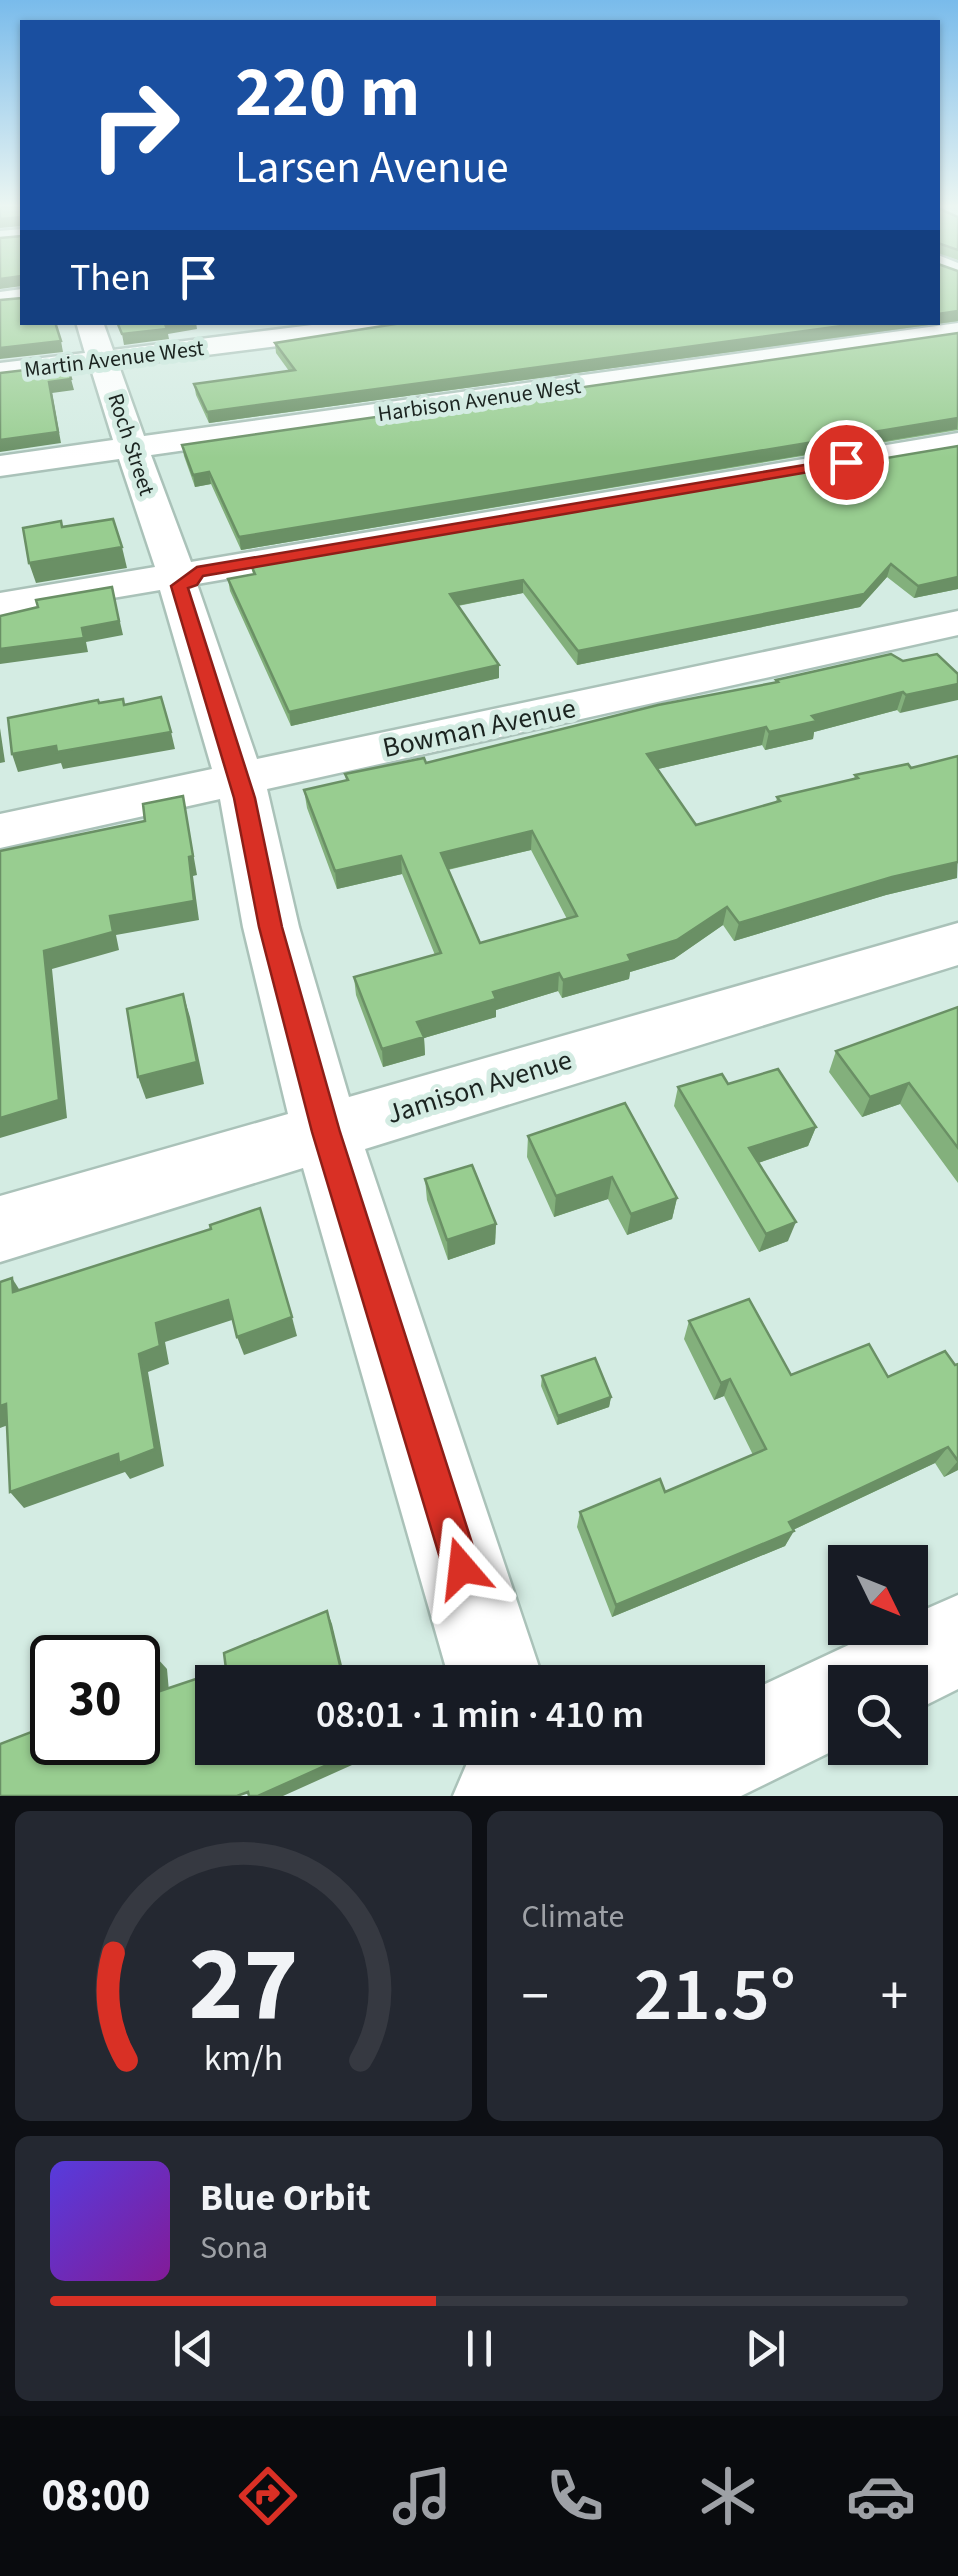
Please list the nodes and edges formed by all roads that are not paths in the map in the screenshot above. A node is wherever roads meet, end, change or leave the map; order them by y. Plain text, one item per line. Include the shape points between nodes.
1 (90, 325) edge
2 (382, 325) edge
3 (958, 331) edge
4 (104, 360) junction
5 (0, 372) edge
6 (958, 443) edge
7 (132, 448) junction
8 (0, 466) edge
9 (176, 576) junction
10 (0, 606) edge
11 (958, 624) edge
12 (240, 779) junction
13 (0, 830) edge
14 (958, 944) edge
15 (326, 1132) junction
16 (0, 1228) edge
17 (958, 1642) edge
18 (493, 1665) edge
19 (909, 1665) edge
20 (828, 1703) edge
21 (765, 1734) edge
22 (699, 1765) edge
23 (633, 1796) edge

1 - 4 street, Roch Street
2 - 4 street, Martin Avenue West
3 - 7 street, Harbison Avenue West
4 - 5 street, Martin Avenue West
4 - 7 street, Roch Street
6 - 9 street
7 - 8 street, Harbison Avenue West
7 - 9 street, Roch Street
9 - 10 street
9 - 12 street, Roch Street
11 - 12 street, Bowman Avenue
12 - 13 street, Bowman Avenue
12 - 15 street, Roch Street
14 - 15 street, Jamison Avenue
15 - 16 street, Jamison Avenue
15 - 18 street, Roch Street
17 - 19 street
20 - 21 street
22 - 23 street

